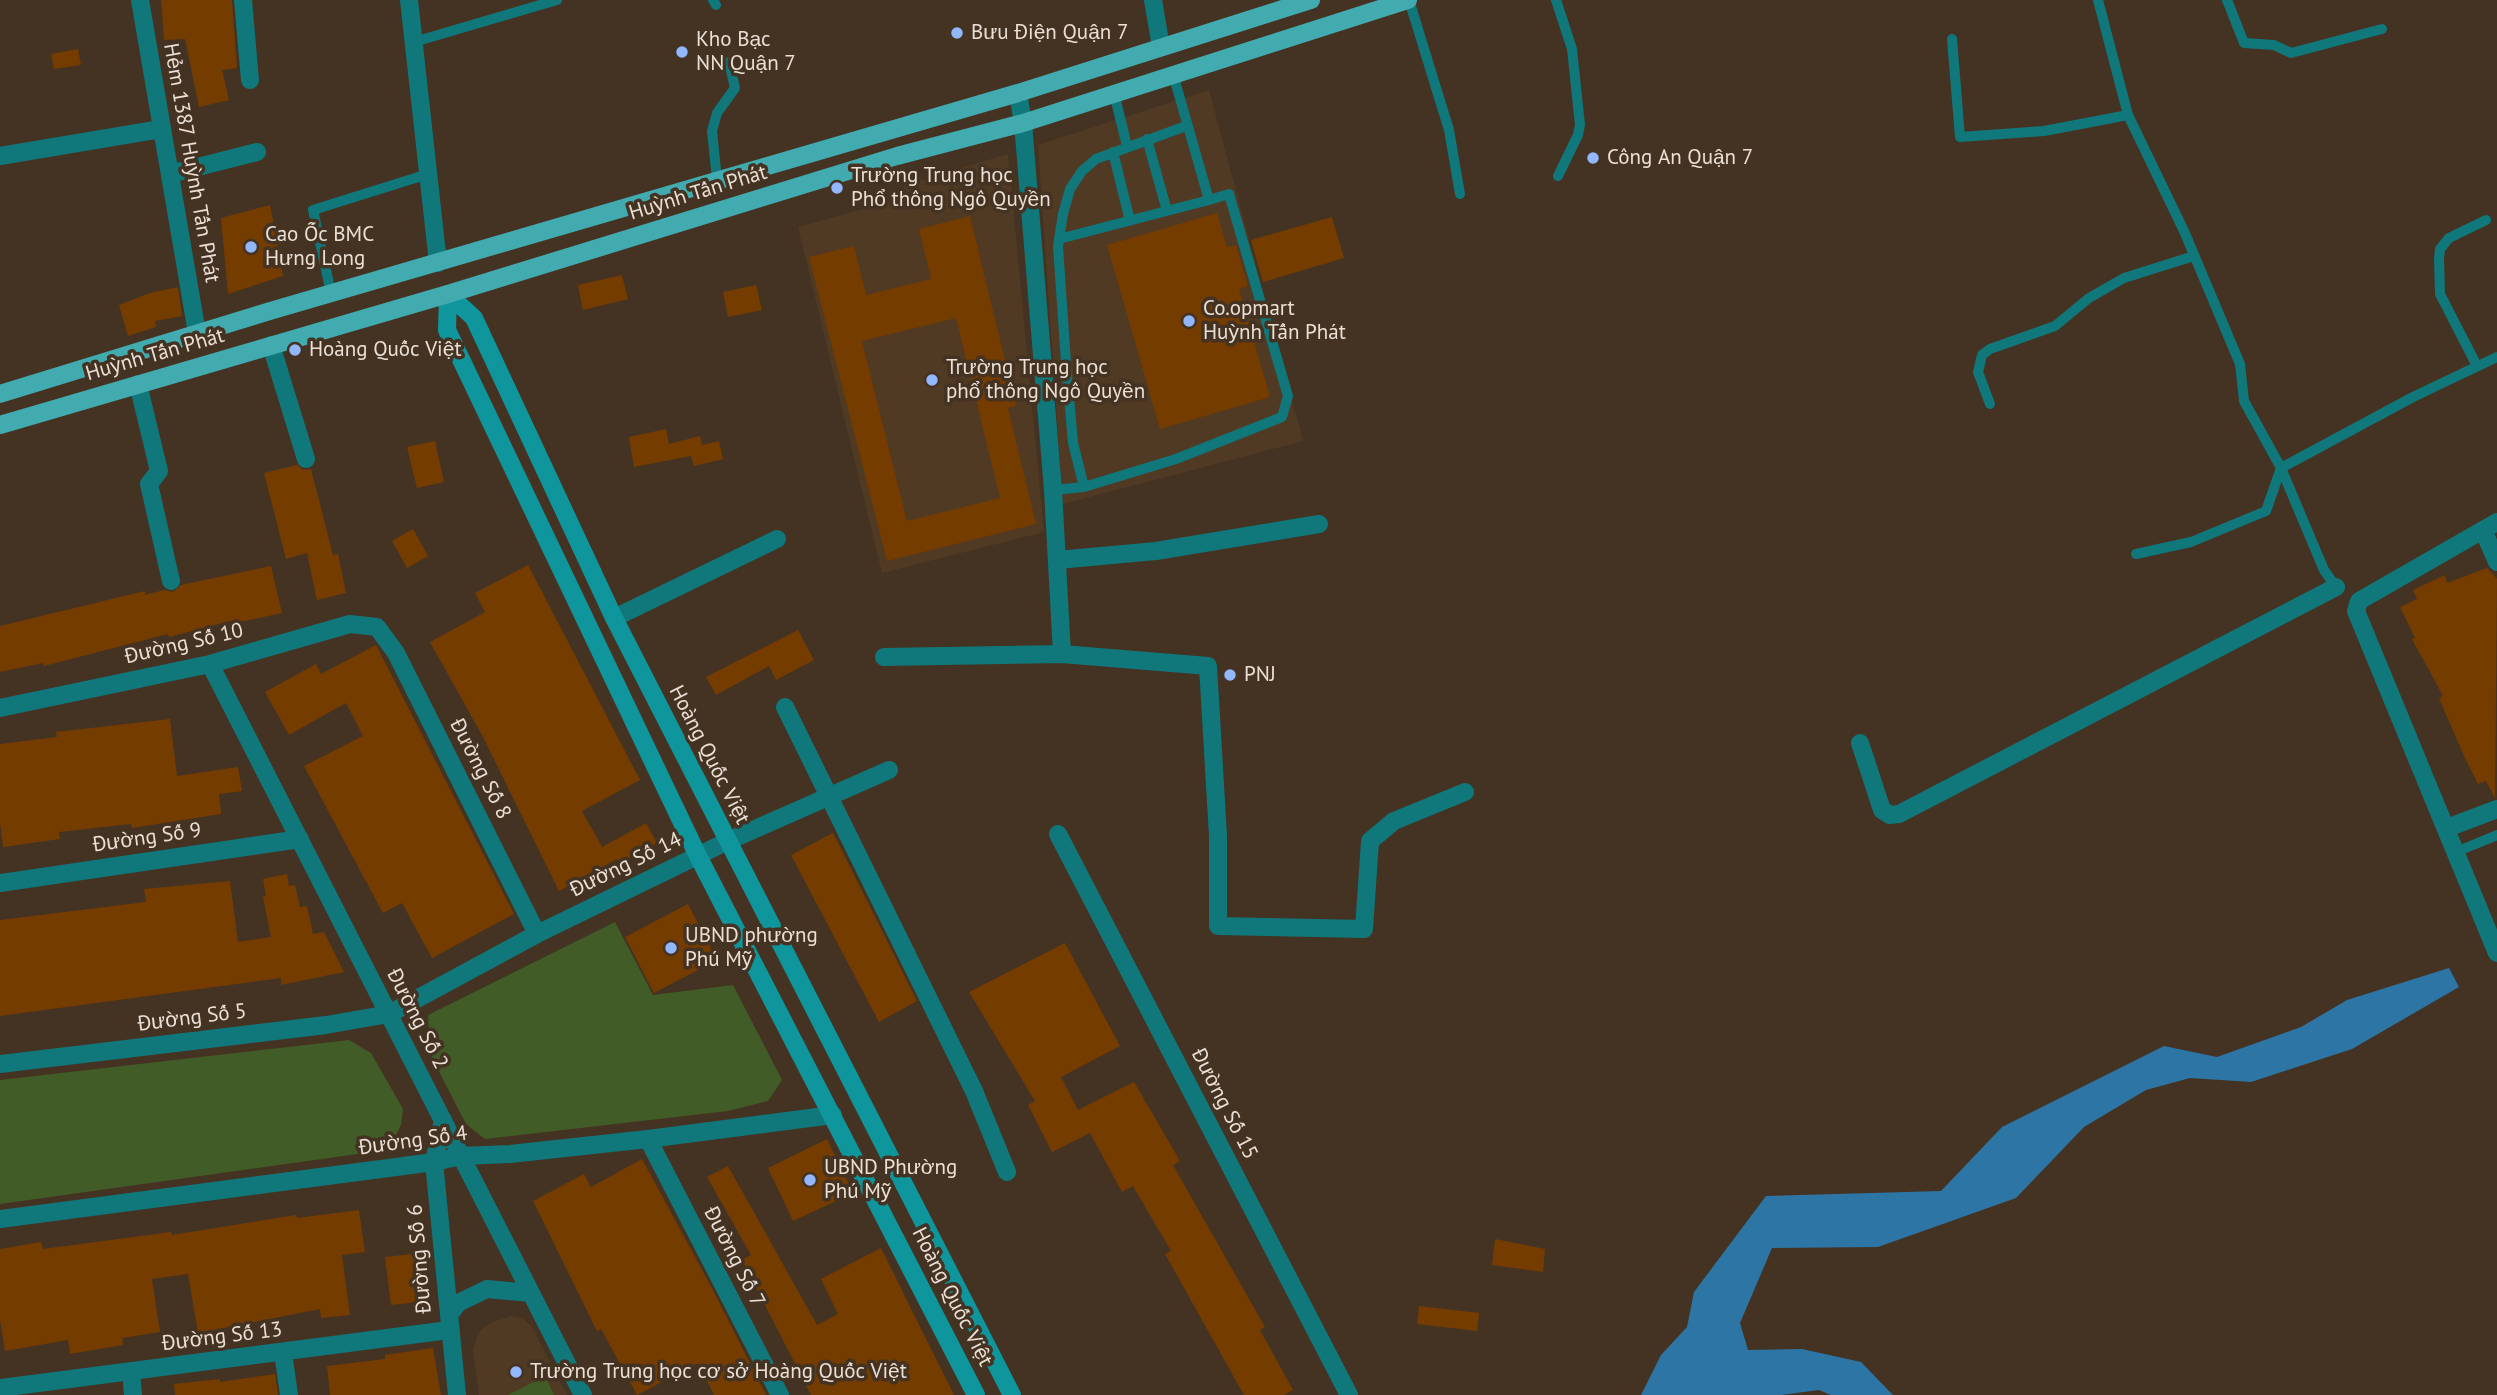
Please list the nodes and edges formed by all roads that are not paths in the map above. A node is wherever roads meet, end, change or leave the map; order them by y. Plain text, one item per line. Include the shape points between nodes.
1 (140, 0) edge
2 (243, 0) edge
3 (409, 0) edge
4 (557, 0) edge
5 (1153, 0) edge
6 (1311, 0) edge
7 (1409, 0) edge
8 (1556, 0) edge
9 (2098, 0) edge
10 (2227, 0) edge
11 (2382, 29) dead end
12 (1952, 39) dead end
13 (414, 42) junction
14 (1161, 47) junction
15 (729, 62) dead end
16 (1173, 74) junction
17 (250, 80) dead end
18 (1018, 93) junction
19 (1114, 93) junction
20 (2128, 115) junction
21 (1023, 123) junction
22 (1186, 126) junction
23 (161, 129) junction
24 (1147, 139) junction
25 (1127, 146) junction
26 (257, 152) dead end
27 (1113, 152) junction
28 (0, 156) edge
29 (170, 174) junction
30 (428, 174) junction
31 (1558, 176) dead end
32 (717, 180) junction
33 (1460, 194) dead end
34 (1209, 200) junction
35 (1167, 211) junction
36 (2486, 220) dead end
37 (1130, 221) junction
38 (1059, 239) junction
39 (2194, 256) junction
40 (438, 263) junction
41 (331, 293) junction
42 (448, 294) junction
43 (197, 333) junction
44 (271, 345) junction
45 (2497, 357) edge
46 (2477, 366) junction
47 (138, 384) junction
48 (29, 385) junction
49 (0, 394) edge
50 (1990, 404) dead end
51 (37, 414) junction
52 (0, 425) edge
53 (306, 459) dead end
54 (2280, 468) junction
55 (1084, 487) junction
56 (1054, 490) junction
57 (1319, 524) dead end
58 (2490, 526) edge
59 (777, 539) dead end
60 (2136, 554) dead end
61 (1057, 559) junction
62 (2497, 562) edge
63 (172, 581) dead end
64 (2336, 587) joint
65 (614, 618) junction
66 (377, 627) joint
67 (1062, 654) junction
68 (884, 657) dead end
69 (210, 664) junction
70 (785, 707) dead end
71 (0, 708) edge
72 (1860, 743) dead end
73 (890, 770) dead end
74 (1465, 792) dead end
75 (828, 796) junction
76 (2497, 809) edge
77 (2447, 828) junction
78 (1058, 834) dead end
79 (2497, 835) edge
80 (300, 839) junction
81 (728, 841) junction
82 (2456, 852) junction
83 (698, 856) junction
84 (0, 883) edge
85 (537, 934) junction
86 (2497, 953) edge
87 (388, 1014) junction
88 (0, 1064) edge
89 (833, 1115) junction
90 (443, 1120) junction
91 (648, 1139) junction
92 (461, 1156) junction
93 (434, 1162) junction
94 (1007, 1172) dead end
95 (0, 1219) edge
96 (531, 1293) junction
97 (449, 1322) junction
98 (283, 1352) junction
99 (131, 1371) junction
100 (0, 1388) edge
101 (133, 1395) edge
102 (289, 1395) edge
103 (457, 1395) edge
104 (583, 1395) edge
105 (780, 1395) edge
106 (976, 1395) edge
107 (1012, 1395) edge
108 (1349, 1395) edge

1 - 23 street, Hẻm 1387 Huỳnh Tấn Phát
2 - 17 street
3 - 13 street
4 - 13 lane
5 - 14 street
6 - 14 main road, Huỳnh Tấn Phát
7 - 16 main road, Huỳnh Tấn Phát
7 - 33 lane via 1449,130
8 - 31 lane via 1572,49 1580,125
9 - 20 lane
10 - 11 lane via 2244,43 2274,45 2291,54
12 - 20 lane via 1960,137 2044,131
13 - 30 street
14 - 18 main road, Huỳnh Tấn Phát
15 - 32 lane via 735,88 717,113 712,131
16 - 19 main road, Huỳnh Tấn Phát
16 - 22 lane
18 - 21 street
18 - 32 main road, Huỳnh Tấn Phát
19 - 21 main road, Huỳnh Tấn Phát
19 - 25 lane
20 - 39 lane
21 - 42 main road, Huỳnh Tấn Phát via 897,156
21 - 56 street
22 - 24 lane
22 - 34 lane
23 - 28 street
23 - 29 street, Hẻm 1387 Huỳnh Tấn Phát
24 - 25 lane
24 - 35 lane
25 - 27 lane
26 - 29 street
27 - 37 lane
27 - 38 lane via 1089,165 1070,189
29 - 43 street, Hẻm 1387 Huỳnh Tấn Phát
30 - 40 street
30 - 41 lane via 313,210
32 - 40 main road, Huỳnh Tấn Phát
34 - 35 lane
34 - 55 lane via 1229,194 1288,396 1282,417 1176,459
35 - 37 lane
36 - 46 lane via 2449,238 2439,259 2440,294
37 - 38 lane
38 - 55 lane via 1073,443
39 - 50 lane via 2124,278 2089,298 2055,326 1990,349 1982,355 1978,372
39 - 54 lane via 2240,364 2244,401
40 - 41 main road, Huỳnh Tấn Phát
40 - 42 main road
41 - 43 main road, Huỳnh Tấn Phát
42 - 44 main road, Huỳnh Tấn Phát
42 - 65 main road, Hoàng Quốc Việt via 474,318
42 - 83 main road, Hoàng Quốc Việt via 447,330
43 - 48 main road, Huỳnh Tấn Phát
44 - 47 main road, Huỳnh Tấn Phát
44 - 53 street
45 - 46 lane
46 - 54 lane
47 - 51 main road, Huỳnh Tấn Phát
47 - 63 street via 159,471 149,484
48 - 49 main road, Huỳnh Tấn Phát
48 - 51 main road
51 - 52 main road, Huỳnh Tấn Phát
54 - 60 lane via 2266,511 2191,542
54 - 64 lane via 2324,570
55 - 56 lane
56 - 61 street
57 - 61 street via 1156,551
58 - 62 street
58 - 77 street via 2359,601 2356,611
59 - 65 street
61 - 67 street
64 - 72 street via 1899,814 1882,810
65 - 81 main road, Hoàng Quốc Việt
66 - 69 street, Đường Số 10 via 350,624
66 - 85 street, Đường Số 8 via 396,653
67 - 68 street
67 - 74 street via 1208,666 1218,926 1364,929 1370,841 1394,821
69 - 71 street, Đường Số 10
69 - 80 street, Đường Số 2
70 - 75 street
73 - 75 street, Đường Số 14
75 - 81 street, Đường Số 14
75 - 94 street via 974,1091
76 - 77 street
77 - 82 street
78 - 108 street, Đường Số 15
79 - 82 lane
80 - 84 street, Đường Số 9
80 - 87 street, Đường Số 2
81 - 83 street, Đường Số 14
81 - 107 main road, Hoàng Quốc Việt
82 - 86 street
83 - 85 street, Đường Số 14
83 - 89 main road, Hoàng Quốc Việt
85 - 87 street, Đường Số 14
87 - 88 street, Đường Số 5
87 - 90 street, Đường Số 2
89 - 91 street, Đường Số 4
89 - 106 main road, Hoàng Quốc Việt
90 - 92 street, Đường Số 2
90 - 93 street, Đường Số 6
91 - 92 street, Đường Số 4
91 - 105 street, Đường Số 7
92 - 93 street, Đường Số 4
92 - 96 street, Đường Số 2
93 - 95 street, Đường Số 4
93 - 97 street, Đường Số 6
96 - 97 street via 487,1289 458,1303
96 - 104 street, Đường Số 2
97 - 98 street, Đường Số 13
97 - 103 street, Đường Số 6
98 - 99 street, Đường Số 13
98 - 102 street
99 - 100 street, Đường Số 13
99 - 101 street

